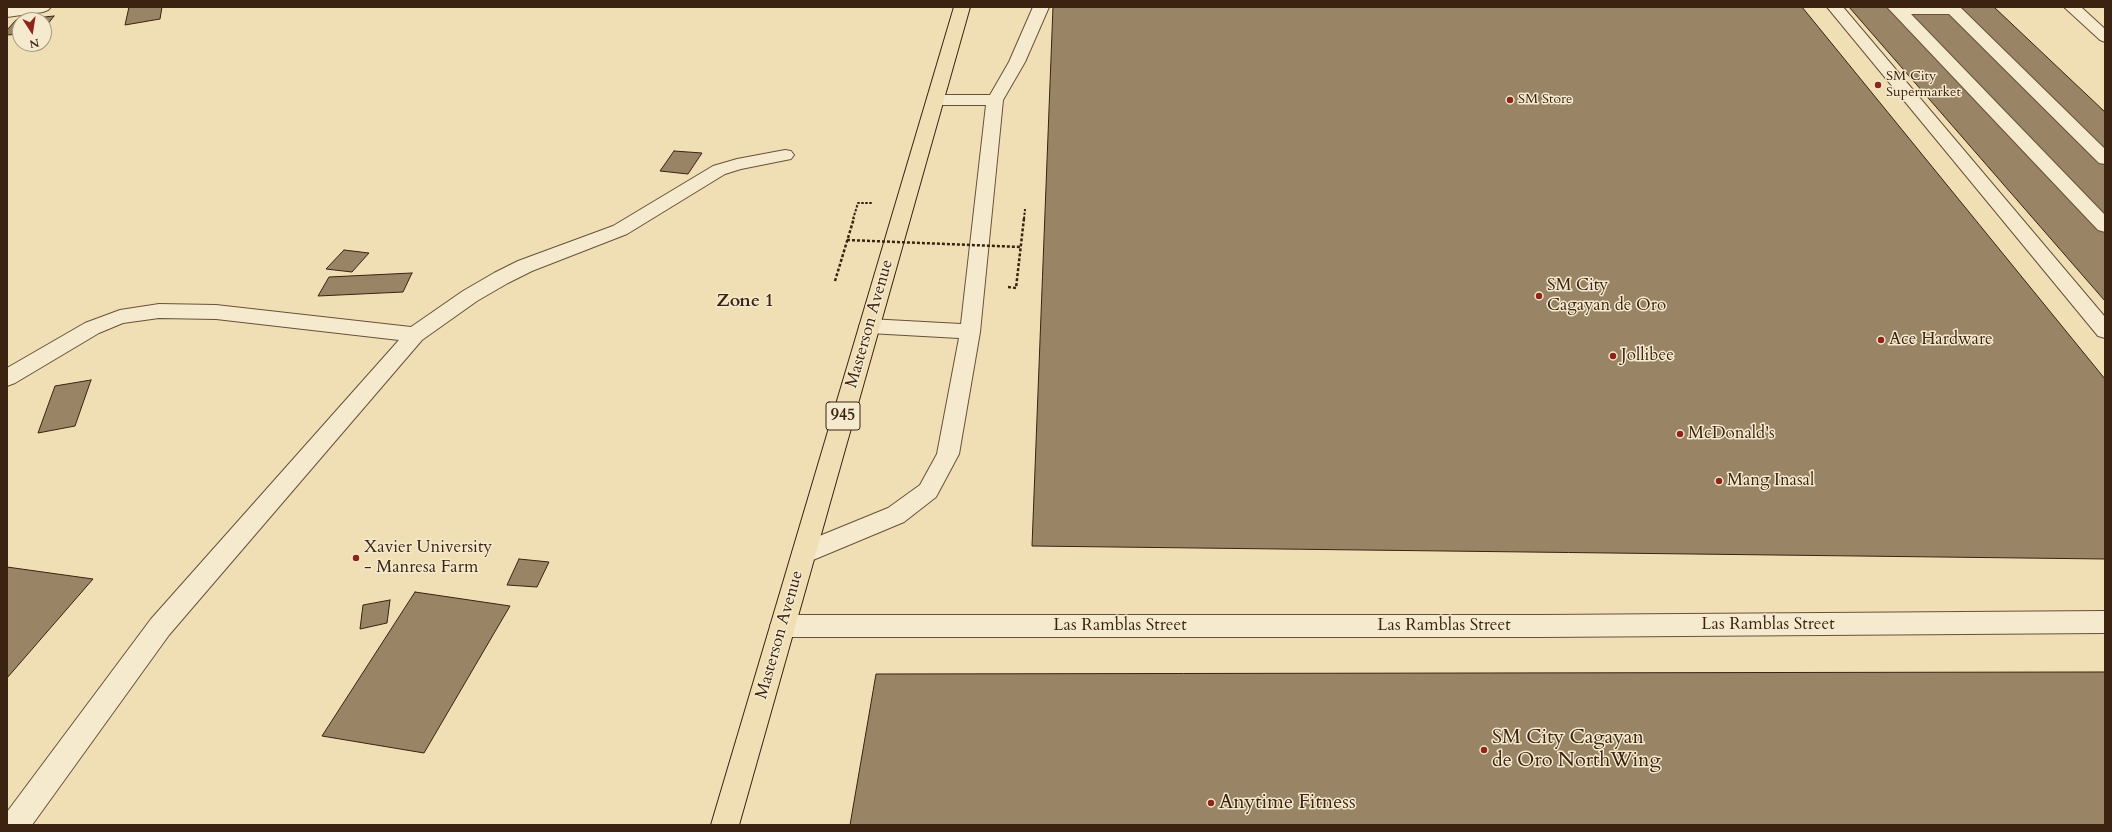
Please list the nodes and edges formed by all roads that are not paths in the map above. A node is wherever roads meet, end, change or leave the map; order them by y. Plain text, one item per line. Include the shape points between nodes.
1 (43, 7) edge
2 (962, 7) edge
3 (1041, 7) edge
4 (1835, 7) edge
5 (2072, 7) edge
6 (1897, 8) edge
7 (1952, 8) edge
8 (7, 12) edge
9 (2105, 37) edge
10 (935, 100) junction
11 (995, 100) junction
12 (785, 155) dead end
13 (2105, 159) edge
14 (2105, 226) edge
15 (869, 326) junction
16 (2105, 331) edge
17 (970, 332) junction
18 (415, 335) junction
19 (7, 378) edge
20 (804, 553) junction
21 (2105, 622) edge
22 (783, 626) junction
23 (15, 825) edge
24 (725, 825) edge

1 - 8 street
2 - 10 main road, Masterson Avenue / 945
3 - 11 street via 1017,62
4 - 16 street
5 - 9 street
6 - 7 street
6 - 14 street
7 - 13 street
10 - 11 street
10 - 15 main road, Masterson Avenue / 945
11 - 17 street
12 - 18 street via 719,170 620,230 525,266 501,278 470,296
15 - 17 street
15 - 20 main road, Masterson Avenue / 945
17 - 20 street via 948,454 928,491 896,515
18 - 19 street via 216,312 159,311 120,317 92,328
18 - 23 street via 160,627
20 - 22 main road, Masterson Avenue / 945
21 - 22 street, Las Ramblas Street via 1550,626
22 - 24 main road, Masterson Avenue / 945

